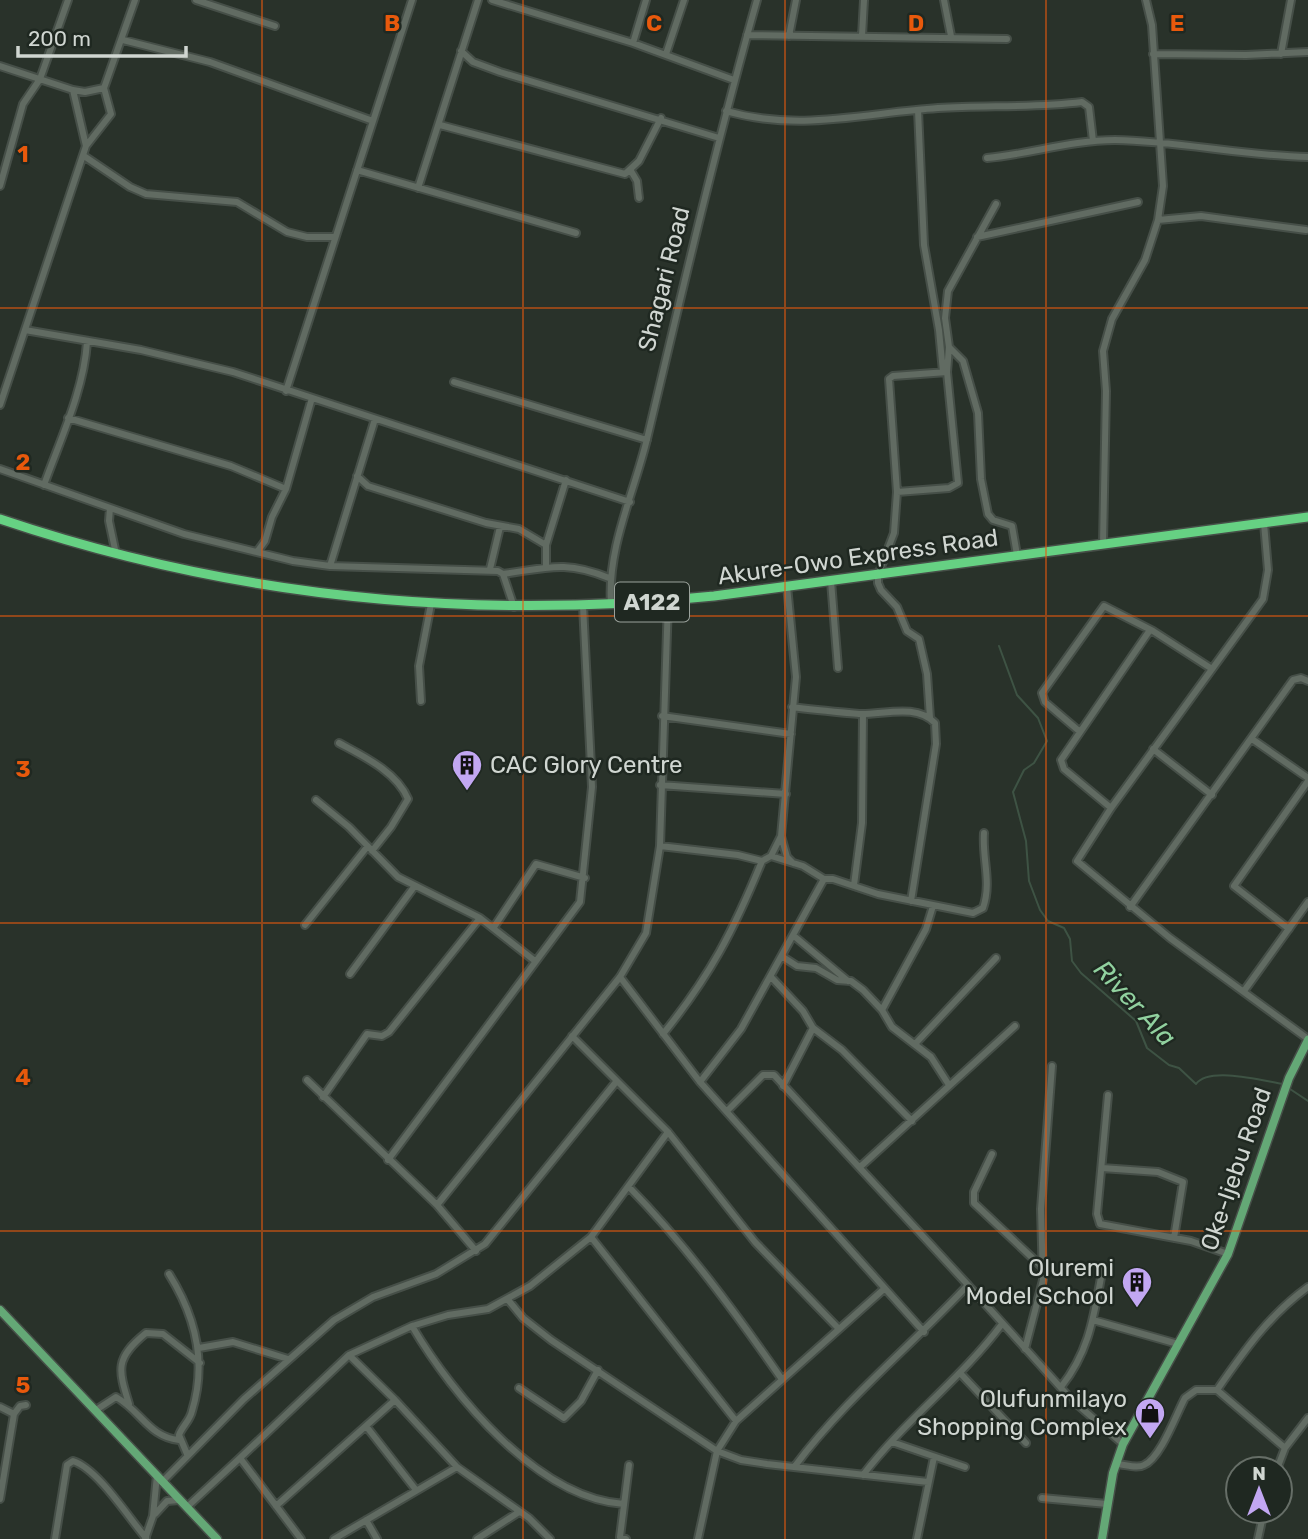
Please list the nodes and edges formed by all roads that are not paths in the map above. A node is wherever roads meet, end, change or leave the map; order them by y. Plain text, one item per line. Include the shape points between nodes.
1 (68, 0) edge
2 (135, 0) edge
3 (195, 0) edge
4 (412, 0) edge
5 (478, 0) edge
6 (492, 0) edge
7 (646, 0) edge
8 (684, 0) edge
9 (757, 0) edge
10 (796, 0) edge
11 (864, 0) edge
12 (944, 0) edge
13 (1146, 0) edge
14 (1291, 0) edge
15 (275, 26) dead end
16 (747, 35) junction
17 (789, 36) junction
18 (862, 36) junction
19 (951, 36) junction
20 (1007, 39) dead end
21 (123, 40) junction
22 (633, 43) junction
23 (461, 51) junction
24 (1308, 52) edge
25 (666, 54) junction
26 (1153, 54) junction
27 (1281, 54) junction
28 (473, 62) junction
29 (0, 66) edge
30 (457, 66) junction
31 (40, 79) junction
32 (734, 79) junction
33 (104, 88) junction
34 (73, 90) junction
35 (918, 110) junction
36 (726, 111) junction
37 (661, 118) junction
38 (373, 121) junction
39 (440, 125) junction
40 (719, 138) junction
41 (1093, 141) junction
42 (1158, 142) junction
43 (86, 146) junction
44 (84, 156) junction
45 (1308, 157) edge
46 (988, 158) dead end
47 (357, 170) junction
48 (631, 171) junction
49 (0, 186) edge
50 (418, 188) junction
51 (639, 198) dead end
52 (1138, 202) dead end
53 (996, 204) dead end
54 (1158, 220) junction
55 (1306, 230) dead end
56 (576, 233) dead end
57 (335, 237) junction
58 (976, 237) junction
59 (25, 330) junction
60 (87, 342) junction
61 (949, 347) junction
62 (945, 372) junction
63 (454, 382) dead end
64 (286, 391) junction
65 (312, 398) junction
66 (0, 405) edge
67 (68, 418) junction
68 (375, 419) junction
69 (647, 440) junction
70 (0, 469) edge
71 (358, 476) junction
72 (566, 480) junction
73 (44, 485) junction
74 (368, 486) junction
75 (286, 489) junction
76 (897, 492) junction
77 (352, 495) junction
78 (629, 502) junction
79 (110, 508) junction
80 (1308, 517) edge
81 (0, 519) edge
82 (1264, 523) junction
83 (500, 527) junction
84 (1103, 544) junction
85 (547, 545) junction
86 (257, 552) junction
87 (116, 554) junction
88 (1017, 555) junction
89 (546, 565) junction
90 (330, 566) junction
91 (490, 569) junction
92 (503, 575) junction
93 (878, 575) junction
94 (609, 578) junction
95 (831, 581) junction
96 (788, 586) junction
97 (668, 601) junction
98 (430, 604) junction
99 (611, 604) junction
100 (583, 605) junction
101 (514, 607) junction
102 (1150, 630) junction
103 (838, 668) dead end
104 (1212, 669) junction
105 (1308, 681) edge
106 (421, 701) dead end
107 (792, 708) junction
108 (863, 714) junction
109 (662, 716) junction
110 (930, 718) junction
111 (1079, 731) junction
112 (791, 734) junction
113 (1252, 739) junction
114 (338, 743) dead end
115 (1153, 749) junction
116 (1308, 779) edge
117 (660, 785) junction
118 (786, 794) junction
119 (1212, 795) junction
120 (316, 800) dead end
121 (1111, 808) junction
122 (984, 833) dead end
123 (781, 836) junction
124 (660, 846) junction
125 (369, 849) junction
126 (771, 856) junction
127 (762, 861) junction
128 (794, 864) junction
129 (585, 878) junction
130 (824, 879) junction
131 (854, 885) junction
132 (414, 887) junction
133 (911, 901) junction
134 (1308, 902) edge
135 (933, 906) junction
136 (1130, 907) junction
137 (480, 918) junction
138 (305, 925) dead end
139 (494, 927) junction
140 (1289, 929) junction
141 (794, 936) junction
142 (783, 957) junction
143 (996, 958) dead end
144 (535, 961) junction
145 (349, 974) dead end
146 (620, 977) junction
147 (772, 978) junction
148 (848, 981) junction
149 (1244, 991) junction
150 (882, 1010) junction
151 (1015, 1027) dead end
152 (813, 1028) junction
153 (663, 1034) junction
154 (572, 1036) junction
155 (1308, 1039) edge
156 (915, 1044) junction
157 (1052, 1066) dead end
158 (307, 1080) dead end
159 (616, 1082) junction
160 (699, 1082) junction
161 (949, 1085) junction
162 (783, 1086) junction
163 (1108, 1096) dead end
164 (323, 1097) junction
165 (727, 1111) junction
166 (912, 1121) junction
167 (668, 1132) junction
168 (992, 1154) dead end
169 (388, 1160) junction
170 (860, 1167) junction
171 (1102, 1168) junction
172 (629, 1187) junction
173 (437, 1206) junction
174 (591, 1237) junction
175 (1174, 1238) junction
176 (476, 1251) junction
177 (1228, 1254) junction
178 (1042, 1267) junction
179 (1103, 1267) dead end
180 (169, 1274) dead end
181 (968, 1285) junction
182 (1308, 1287) edge
183 (884, 1289) junction
184 (509, 1301) junction
185 (0, 1310) edge
186 (1093, 1320) junction
187 (1002, 1324) junction
188 (412, 1326) junction
189 (839, 1329) junction
190 (924, 1332) junction
191 (1178, 1344) junction
192 (199, 1348) junction
193 (1025, 1349) junction
194 (349, 1355) junction
195 (288, 1359) junction
196 (200, 1363) junction
197 (598, 1370) junction
198 (961, 1374) junction
199 (781, 1378) junction
200 (1061, 1387) junction
201 (519, 1388) dead end
202 (1217, 1390) junction
203 (395, 1400) junction
204 (128, 1404) junction
205 (26, 1405) dead end
206 (0, 1408) edge
207 (96, 1410) junction
208 (14, 1414) junction
209 (1308, 1418) edge
210 (736, 1421) junction
211 (366, 1426) junction
212 (179, 1440) junction
213 (892, 1442) junction
214 (1026, 1443) dead end
215 (1123, 1444) junction
216 (0, 1448) edge
217 (1284, 1448) junction
218 (9, 1450) junction
219 (716, 1451) junction
220 (187, 1454) junction
221 (1282, 1455) edge
222 (934, 1457) junction
223 (240, 1458) junction
224 (1116, 1464) junction
225 (629, 1465) dead end
226 (457, 1466) junction
227 (795, 1466) junction
228 (965, 1467) dead end
229 (863, 1475) junction
230 (160, 1478) junction
231 (928, 1482) junction
232 (416, 1490) junction
233 (1042, 1498) dead end
234 (0, 1499) edge
235 (184, 1504) junction
236 (624, 1504) junction
237 (1107, 1504) junction
238 (276, 1506) junction
239 (519, 1512) junction
240 (153, 1516) junction
241 (366, 1520) junction
242 (146, 1538) edge
243 (55, 1539) edge
244 (218, 1539) edge
245 (301, 1539) edge
246 (334, 1539) edge
247 (377, 1539) edge
248 (477, 1539) edge
249 (550, 1539) edge
250 (626, 1539) edge
251 (698, 1539) edge
252 (918, 1539) edge
253 (1102, 1539) edge

1 - 31 street
2 - 21 street
3 - 15 street
4 - 38 street
5 - 23 street
6 - 22 street
7 - 22 street
8 - 25 street
9 - 16 street, Shagari Road
10 - 17 street
11 - 18 street
12 - 19 street
13 - 26 street
14 - 27 street
16 - 17 street
16 - 32 street, Shagari Road
17 - 18 street
18 - 19 street
19 - 20 street
21 - 33 street
21 - 38 street via 210,62
22 - 25 street
23 - 28 street
23 - 30 street
24 - 27 street
25 - 32 street
26 - 27 street
26 - 42 street
28 - 30 street
28 - 37 street
29 - 31 street
30 - 39 street
31 - 34 street
31 - 49 street via 23,104
32 - 36 street, Shagari Road
33 - 34 street
33 - 43 street via 111,114
34 - 43 street
35 - 36 street via 808,122
35 - 41 street via 1082,102 1089,107
35 - 62 street via 924,245
36 - 40 street, Shagari Road
37 - 40 street
37 - 48 street
38 - 47 street
39 - 48 street via 599,169
39 - 50 street
40 - 69 street, Shagari Road
41 - 42 street
41 - 46 street
42 - 45 street
42 - 54 street via 1163,170
43 - 44 street
44 - 57 street via 146,194 237,202 287,232
44 - 59 street
47 - 50 street
47 - 57 street
48 - 51 street
50 - 56 street
52 - 58 street
53 - 58 street
54 - 55 street via 1201,216
54 - 84 street via 1145,260 1112,318 1103,351
57 - 64 street
58 - 61 street via 946,297
59 - 60 street
59 - 66 street
60 - 64 street via 192,361
60 - 67 street
61 - 62 street
61 - 88 street via 963,361 978,414 981,480 988,514 1012,526
62 - 76 street via 889,379
62 - 76 street via 958,483 949,488
63 - 69 street
64 - 65 street
65 - 68 street
65 - 75 street
67 - 73 street
67 - 75 street via 230,466
68 - 71 street
68 - 72 street
69 - 78 street, Shagari Road
70 - 73 street
71 - 74 street
71 - 77 street
72 - 78 street
72 - 85 street
73 - 79 street
74 - 77 street
74 - 83 street
75 - 86 street
76 - 93 street via 894,533
77 - 90 street
78 - 94 street, Shagari Road
79 - 86 street via 184,534
79 - 87 street
80 - 82 highway, Akure-Owo Express Road / A122
81 - 87 highway, Akure-Owo Express Road / A122
82 - 84 highway, Akure-Owo Express Road / A122
82 - 104 street via 1268,570 1263,599
83 - 85 street via 519,529
83 - 91 street
84 - 88 highway, Akure-Owo Express Road / A122
85 - 89 street
86 - 90 street
87 - 98 highway, Akure-Owo Express Road / A122 via 300,592
88 - 93 highway, Akure-Owo Express Road / A122
89 - 92 street
89 - 94 street via 573,566
90 - 91 street
91 - 92 street
92 - 101 street
93 - 95 highway, Akure-Owo Express Road / A122
93 - 110 street via 881,590 897,607 907,631 919,639
94 - 99 street
95 - 96 highway, Akure-Owo Express Road / A122
95 - 103 street
96 - 97 highway, Akure-Owo Express Road / A122
96 - 107 street via 796,665
97 - 99 highway, Akure-Owo Express Road / A122
97 - 109 street
98 - 101 highway, Akure-Owo Express Road / A122
98 - 106 street via 419,666
99 - 100 highway, Akure-Owo Express Road / A122
100 - 101 highway, Akure-Owo Express Road / A122
100 - 129 street via 592,787
102 - 104 street
102 - 111 street
102 - 111 street via 1105,605 1086,629 1041,696
104 - 115 street
105 - 113 street via 1293,680
107 - 108 street
107 - 112 street
108 - 110 street via 913,713
108 - 131 street via 862,823
109 - 112 street
109 - 117 street
110 - 133 street via 937,732
111 - 121 street via 1061,765
112 - 118 street
113 - 116 street
113 - 119 street
114 - 125 street via 387,773 408,799 391,827
115 - 119 street
115 - 121 street
116 - 140 street via 1234,886
117 - 118 street
117 - 124 street
118 - 123 street
119 - 136 street
120 - 125 street
121 - 136 street via 1077,861
122 - 135 street via 988,878 983,908 973,913
123 - 126 street
123 - 128 street
124 - 127 street
124 - 146 street via 646,933
125 - 132 street
125 - 138 street
126 - 127 street
126 - 128 street
127 - 153 street via 721,953
128 - 130 street
129 - 139 street via 536,863
129 - 144 street via 575,912
130 - 131 street
130 - 141 street
131 - 133 street
132 - 137 street
132 - 145 street
133 - 135 street
134 - 140 street
135 - 150 street via 926,929
136 - 149 street
137 - 139 street
137 - 164 street via 389,1032 367,1034
139 - 144 street
140 - 149 street
141 - 142 street
141 - 148 street
142 - 147 street
142 - 148 street via 797,967 816,968
143 - 156 street
144 - 169 street
146 - 153 street
146 - 154 street
147 - 152 street
147 - 160 street via 734,1041
148 - 150 street
149 - 155 street
150 - 156 street via 892,1027
151 - 161 street
152 - 162 street
152 - 166 street via 842,1050
153 - 160 street
154 - 159 street
154 - 173 street
155 - 177 main road, Oke-Ijebu Road via 1286,1086
156 - 161 street via 931,1057
157 - 178 street via 1041,1209
158 - 164 street
159 - 167 street
159 - 176 street
160 - 165 street
161 - 166 street
162 - 165 street via 774,1075 764,1075
162 - 170 street
163 - 171 street
164 - 169 street
165 - 183 street
166 - 170 street
167 - 172 street
167 - 189 street via 755,1242
168 - 178 street via 974,1192 974,1203
169 - 173 street
170 - 181 street
171 - 175 street via 1100,1224
171 - 175 street via 1158,1172 1183,1182
172 - 174 street
172 - 199 street
173 - 176 street
174 - 184 street
174 - 210 street
175 - 177 street
176 - 195 street via 436,1274 353,1307
177 - 191 main road, Oke-Ijebu Road
178 - 193 street
179 - 186 street
180 - 192 street via 186,1304
181 - 187 street
181 - 190 street
182 - 202 street via 1260,1329
183 - 189 street
183 - 190 street
184 - 188 street
184 - 197 street via 534,1327
185 - 207 main road
186 - 191 street
186 - 200 street via 1083,1356
187 - 193 street
187 - 198 street
188 - 194 street
188 - 236 street via 462,1398 536,1468 577,1494
189 - 199 street
190 - 227 street via 826,1424
191 - 215 main road, Oke-Ijebu Road
192 - 195 street via 233,1342
192 - 196 street
193 - 200 street
194 - 203 street
194 - 223 street
195 - 220 street
196 - 204 street via 163,1334 146,1334 125,1354 120,1366
196 - 212 street via 192,1414
197 - 201 street via 566,1418
197 - 219 street
198 - 213 street
198 - 214 street
199 - 210 street
200 - 215 street
202 - 217 street
202 - 224 street via 1195,1390 1185,1398 1174,1426 1148,1463
203 - 211 street
203 - 226 street
204 - 207 street via 112,1398
204 - 212 street via 154,1432
205 - 208 street
206 - 208 street
207 - 230 main road
208 - 218 street
209 - 217 street
210 - 219 street
211 - 232 street
211 - 238 street
212 - 220 street
213 - 222 street
213 - 229 street
215 - 224 main road, Oke-Ijebu Road
216 - 218 street
217 - 221 street
218 - 234 street
219 - 227 street via 741,1460
219 - 251 street
220 - 230 street
222 - 228 street
222 - 231 street
223 - 235 street
223 - 238 street
224 - 237 main road, Oke-Ijebu Road
225 - 236 street
226 - 232 street
226 - 239 street
227 - 229 street
229 - 231 street
230 - 235 main road
230 - 240 street
231 - 252 street
232 - 241 street
233 - 237 street
235 - 240 street via 167,1501
235 - 244 main road
236 - 250 street via 620,1537
237 - 253 main road, Oke-Ijebu Road
238 - 245 street
239 - 248 street
239 - 249 street
240 - 242 street
241 - 246 street
241 - 247 street
242 - 243 street via 87,1469 73,1461 67,1465

